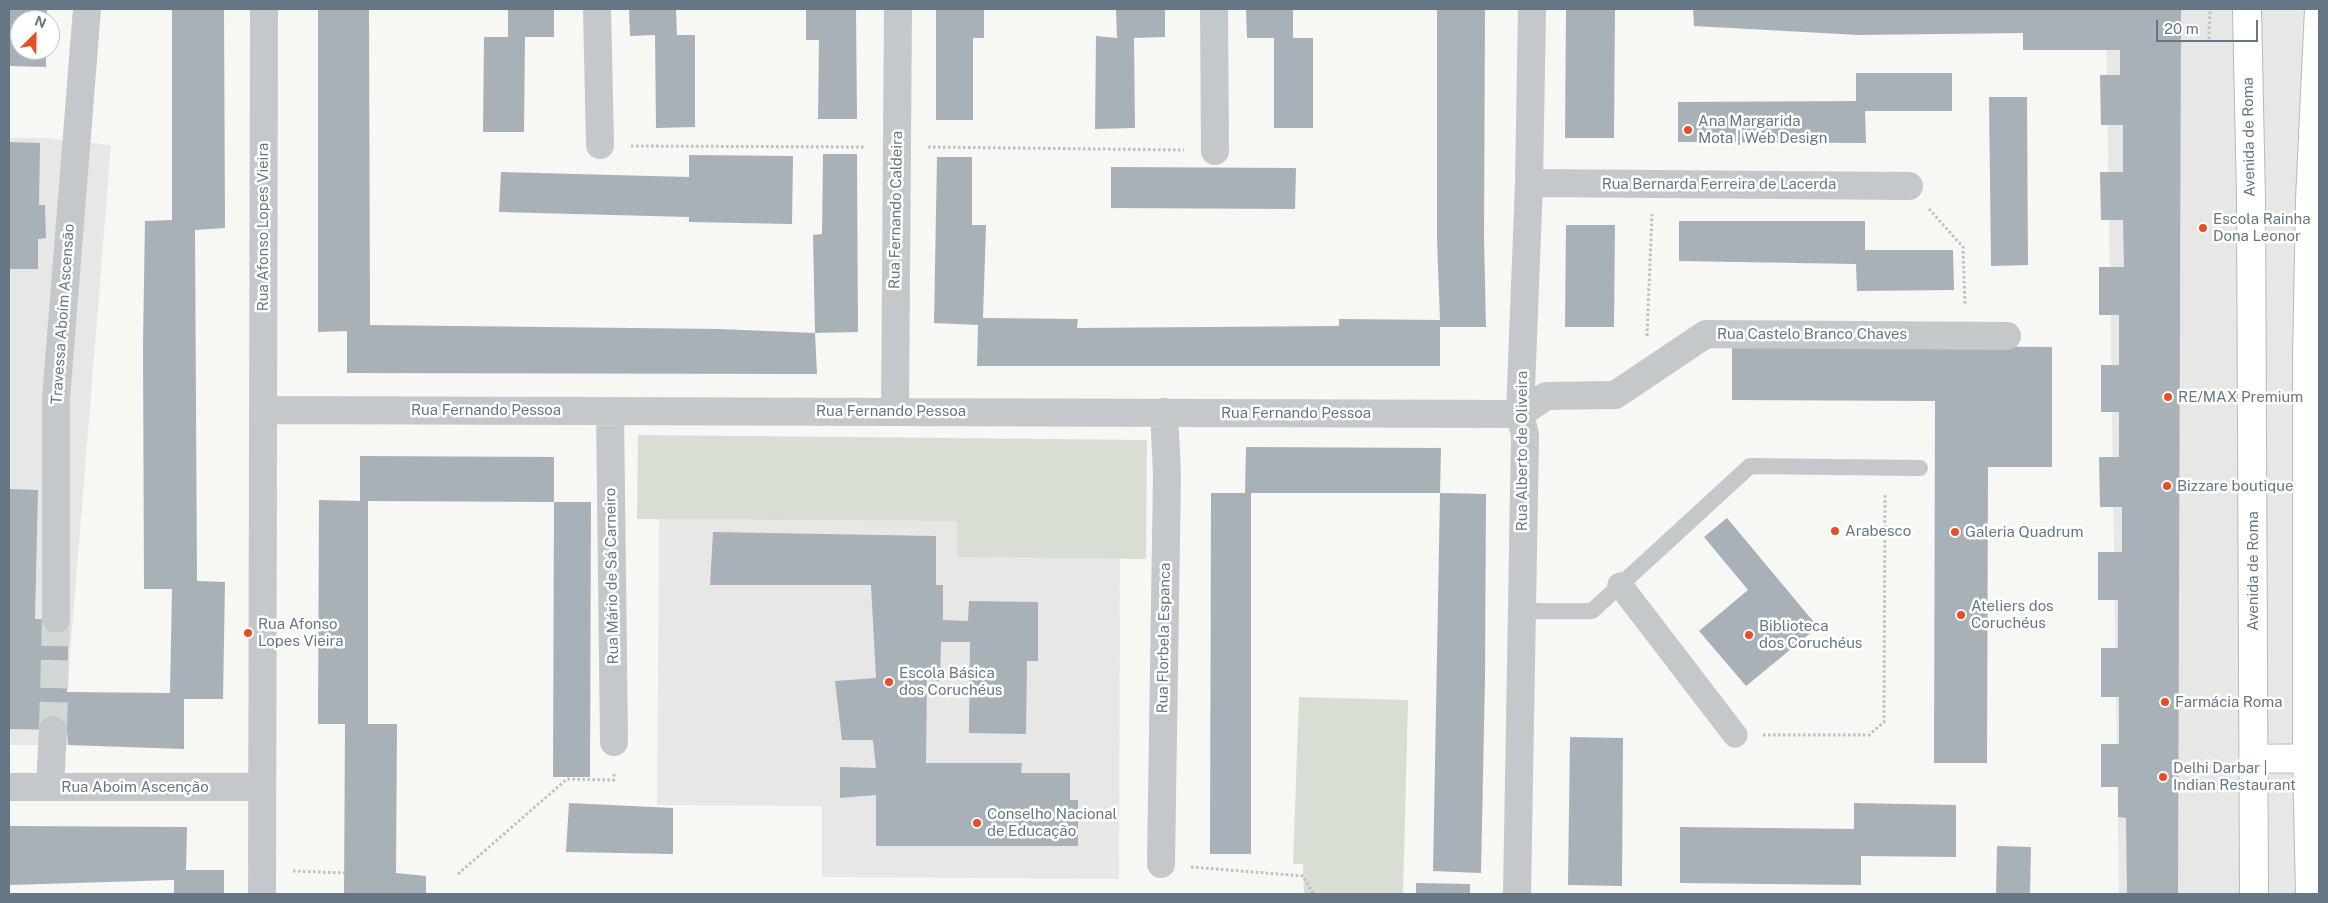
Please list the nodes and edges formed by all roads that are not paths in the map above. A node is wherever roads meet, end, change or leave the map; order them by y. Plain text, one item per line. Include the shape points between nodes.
1 (87, 9) edge
2 (264, 9) edge
3 (597, 9) edge
4 (898, 9) edge
5 (1214, 9) edge
6 (1532, 9) edge
7 (2247, 9) edge
8 (2319, 9) edge
9 (600, 146) road end
10 (1215, 151) road end
11 (1529, 183) junction
12 (1909, 186) road end
13 (2007, 336) dead end
14 (263, 410) junction
15 (610, 411) junction
16 (895, 411) junction
17 (1164, 412) junction
18 (1520, 414) junction
19 (1920, 468) dead end
20 (1620, 585) junction
21 (1521, 611) junction
22 (56, 619) tunnel mouth
23 (53, 730) tunnel mouth
24 (1735, 735) road end
25 (614, 742) road end
26 (2313, 758) edge
27 (2254, 759) junction
28 (9, 787) edge
29 (50, 787) junction
30 (262, 787) junction
31 (1161, 864) road end
32 (262, 882) edge
33 (1517, 894) edge
34 (2254, 894) edge
35 (2310, 894) edge

1 - 22 street, Travessa Aboím Ascensão via 56,399
2 - 14 street, Rua Afonso Lopes Vieira
3 - 9 street
4 - 16 street, Rua Fernando Caldeira
5 - 10 street
6 - 11 street, Rua Alberto de Oliveira
7 - 27 main road, Avenida de Roma
8 - 26 main road via 2307,358
11 - 12 street, Rua Bernarda Ferreira de Lacerda
11 - 18 street, Rua Alberto de Oliveira
13 - 18 street, Rua Castelo Branco Chaves via 1706,334 1615,395 1546,396
14 - 15 street, Rua Fernando Pessoa
14 - 30 street, Rua Afonso Lopes Vieira
15 - 16 street, Rua Fernando Pessoa
15 - 25 street, Rua Mário de Sá Carneiro
16 - 17 street, Rua Fernando Pessoa
17 - 18 street, Rua Fernando Pessoa
17 - 31 street, Rua Florbela Espanca via 1167,474
18 - 21 street, Rua Alberto de Oliveira via 1525,435
19 - 20 lane via 1750,466
20 - 21 lane via 1592,611
20 - 24 street
21 - 33 street, Rua Alberto de Oliveira
23 - 29 street
26 - 27 main road
26 - 35 main road
27 - 34 main road, Avenida de Roma
28 - 29 street, Rua Aboim Ascenção
29 - 30 street, Rua Aboim Ascenção
30 - 32 street, Rua Afonso Lopes Vieira

